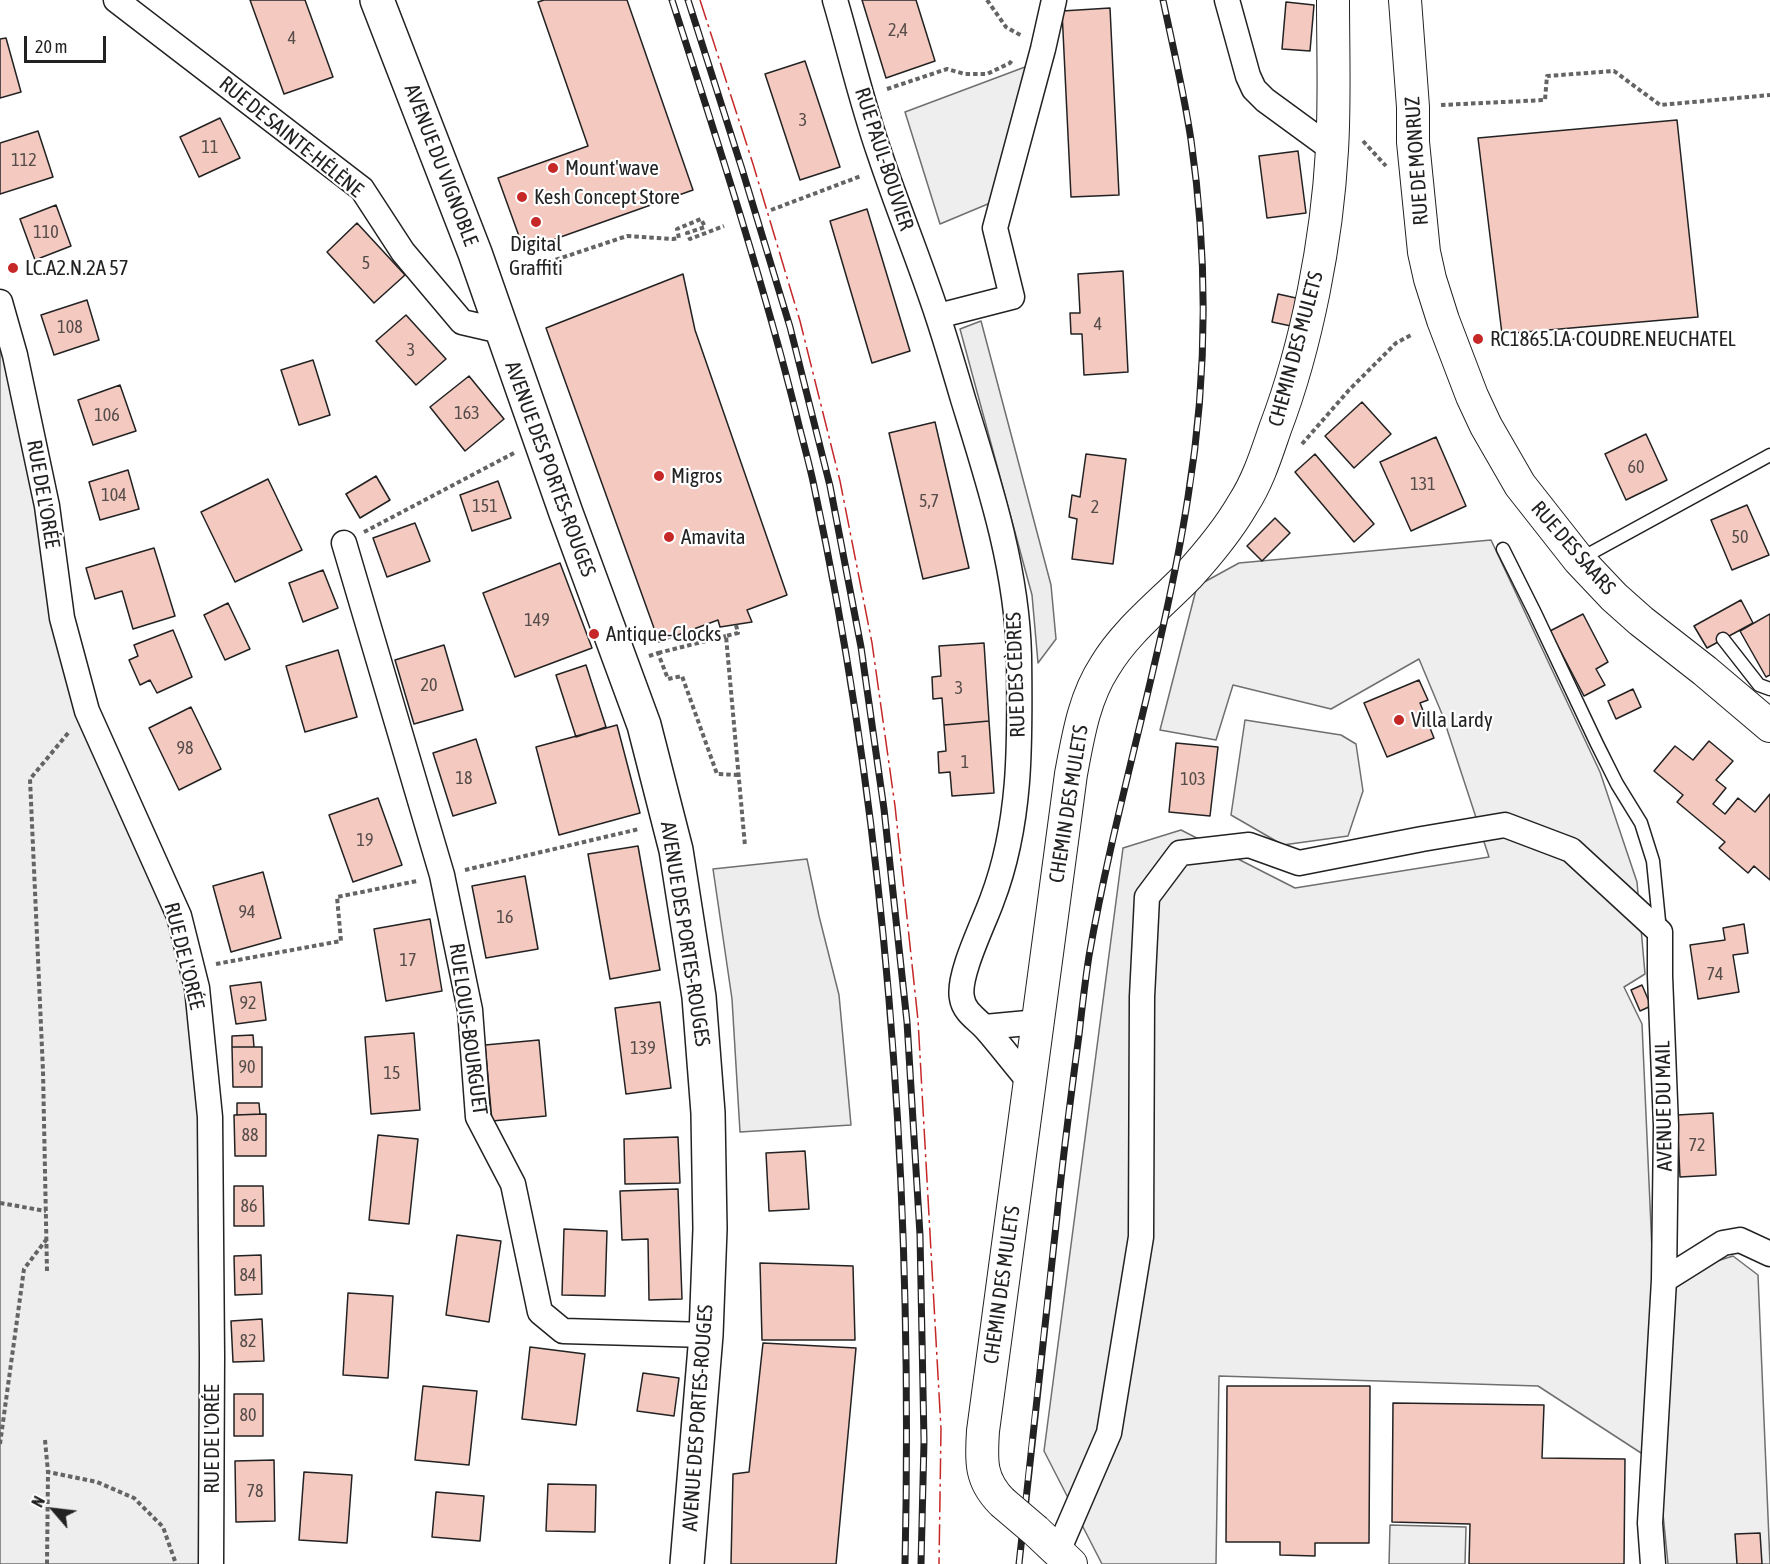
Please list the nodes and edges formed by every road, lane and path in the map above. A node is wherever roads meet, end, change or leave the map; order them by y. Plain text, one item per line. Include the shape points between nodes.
1 (116, 0) edge
2 (377, 0) edge
3 (835, 0) edge
4 (987, 0) edge
5 (1054, 0) edge
6 (1227, 0) edge
7 (1334, 0) edge
8 (1406, 0) edge
9 (1035, 44) junction
10 (883, 90) dead end
11 (1770, 95) edge
12 (1413, 106) junction
13 (1346, 143) junction
14 (1387, 168) dead end
15 (870, 173) dead end
16 (771, 210) dead end
17 (724, 226) dead end
18 (506, 276) dead end
19 (0, 302) edge
20 (938, 316) junction
21 (1443, 320) joint
22 (501, 330) junction
23 (1413, 334) dead end
24 (523, 449) dead end
25 (1296, 452) dead end
26 (1770, 455) edge
27 (344, 543) joint
28 (1503, 549) dead end
29 (1579, 560) junction
30 (736, 625) dead end
31 (726, 636) junction
32 (1722, 639) dead end
33 (658, 653) junction
34 (646, 657) dead end
35 (1770, 690) edge
36 (87, 711) junction
37 (1770, 726) edge
38 (739, 775) junction
39 (745, 846) dead end
40 (1660, 932) junction
41 (1038, 1022) junction
42 (984, 1027) junction
43 (1030, 1082) junction
44 (0, 1203) edge
45 (46, 1211) junction
46 (46, 1240) junction
47 (1770, 1254) edge
48 (47, 1270) dead end
49 (1664, 1280) junction
50 (706, 1335) junction
51 (45, 1440) dead end
52 (0, 1444) edge
53 (48, 1472) junction
54 (1055, 1549) edge
55 (47, 1564) edge
56 (176, 1564) edge
57 (211, 1564) edge
58 (687, 1564) edge
59 (1653, 1564) edge

1 - 22 street, RUE DE SAINTE-HÉLÈNE via 362,189 403,252 462,322
2 - 22 main road, AVENUE DU VIGNOBLE
3 - 20 street, RUE PAUL-BOUVIER via 879,152
4 - 9 path via 1006,27
5 - 9 street
6 - 13 street via 1254,89 1265,100
7 - 13 street, CHEMIN DES MULETS
8 - 12 street, RUE DE MONRUZ
9 - 10 path via 987,74 947,69
9 - 20 street via 995,228 1012,297
11 - 12 path via 1660,105 1614,71 1547,75 1545,100
12 - 21 street, RUE DE MONRUZ via 1424,252
13 - 14 path
13 - 41 street, CHEMIN DES MULETS via 1292,382 1256,480 1215,546 1104,666 1084,711 1071,774
15 - 16 path
17 - 18 path via 690,238 687,233 705,227 702,219 677,229 679,238 627,237
19 - 36 street, RUE DE L'ORÉE via 47,506 62,618
20 - 42 street, RUE DES CÈDRES via 993,497 1010,573 1018,643 1019,762 1009,843 1000,880 961,988 964,1007
21 - 29 street, RUE DES SAARS via 1472,396 1502,455 1520,485
22 - 50 main road, AVENUE DES PORTES-ROUGES via 644,726 676,850 699,997 708,1113 711,1229
23 - 25 path via 1395,344 1349,390
24 - 27 path
26 - 29 lane
27 - 50 street, RUE LOUIS-BOURGUET via 442,876 470,1010 478,1117 513,1184 540,1312 563,1331
28 - 40 lane via 1617,784 1641,823 1653,861
29 - 37 street, RUE DES SAARS via 1641,621
30 - 31 path via 738,633
31 - 33 path
31 - 38 path
32 - 35 lane via 1759,685
33 - 34 path
33 - 38 path via 668,679 682,676 717,774
36 - 45 path via 30,779
36 - 57 street, RUE DE L'ORÉE via 179,916 197,988 210,1117
38 - 39 path
40 - 49 street, AVENUE DU MAIL via 1666,1126
40 - 54 street via 1571,850 1505,825 1299,862 1249,845 1180,852 1147,897 1142,997 1141,1237 1109,1433
41 - 42 street
41 - 43 street, CHEMIN DES MULETS
42 - 43 street, RUE DES CÈDRES
43 - 54 street, CHEMIN DES MULETS, bridge via 982,1455 988,1485
44 - 45 path
45 - 46 path
46 - 48 path
46 - 52 path via 24,1269
47 - 49 street via 1740,1239 1723,1244
49 - 59 street, AVENUE DU MAIL via 1650,1523
50 - 58 main road, AVENUE DES PORTES-ROUGES
51 - 53 path
53 - 55 path
53 - 56 path via 97,1482 134,1498 163,1527

